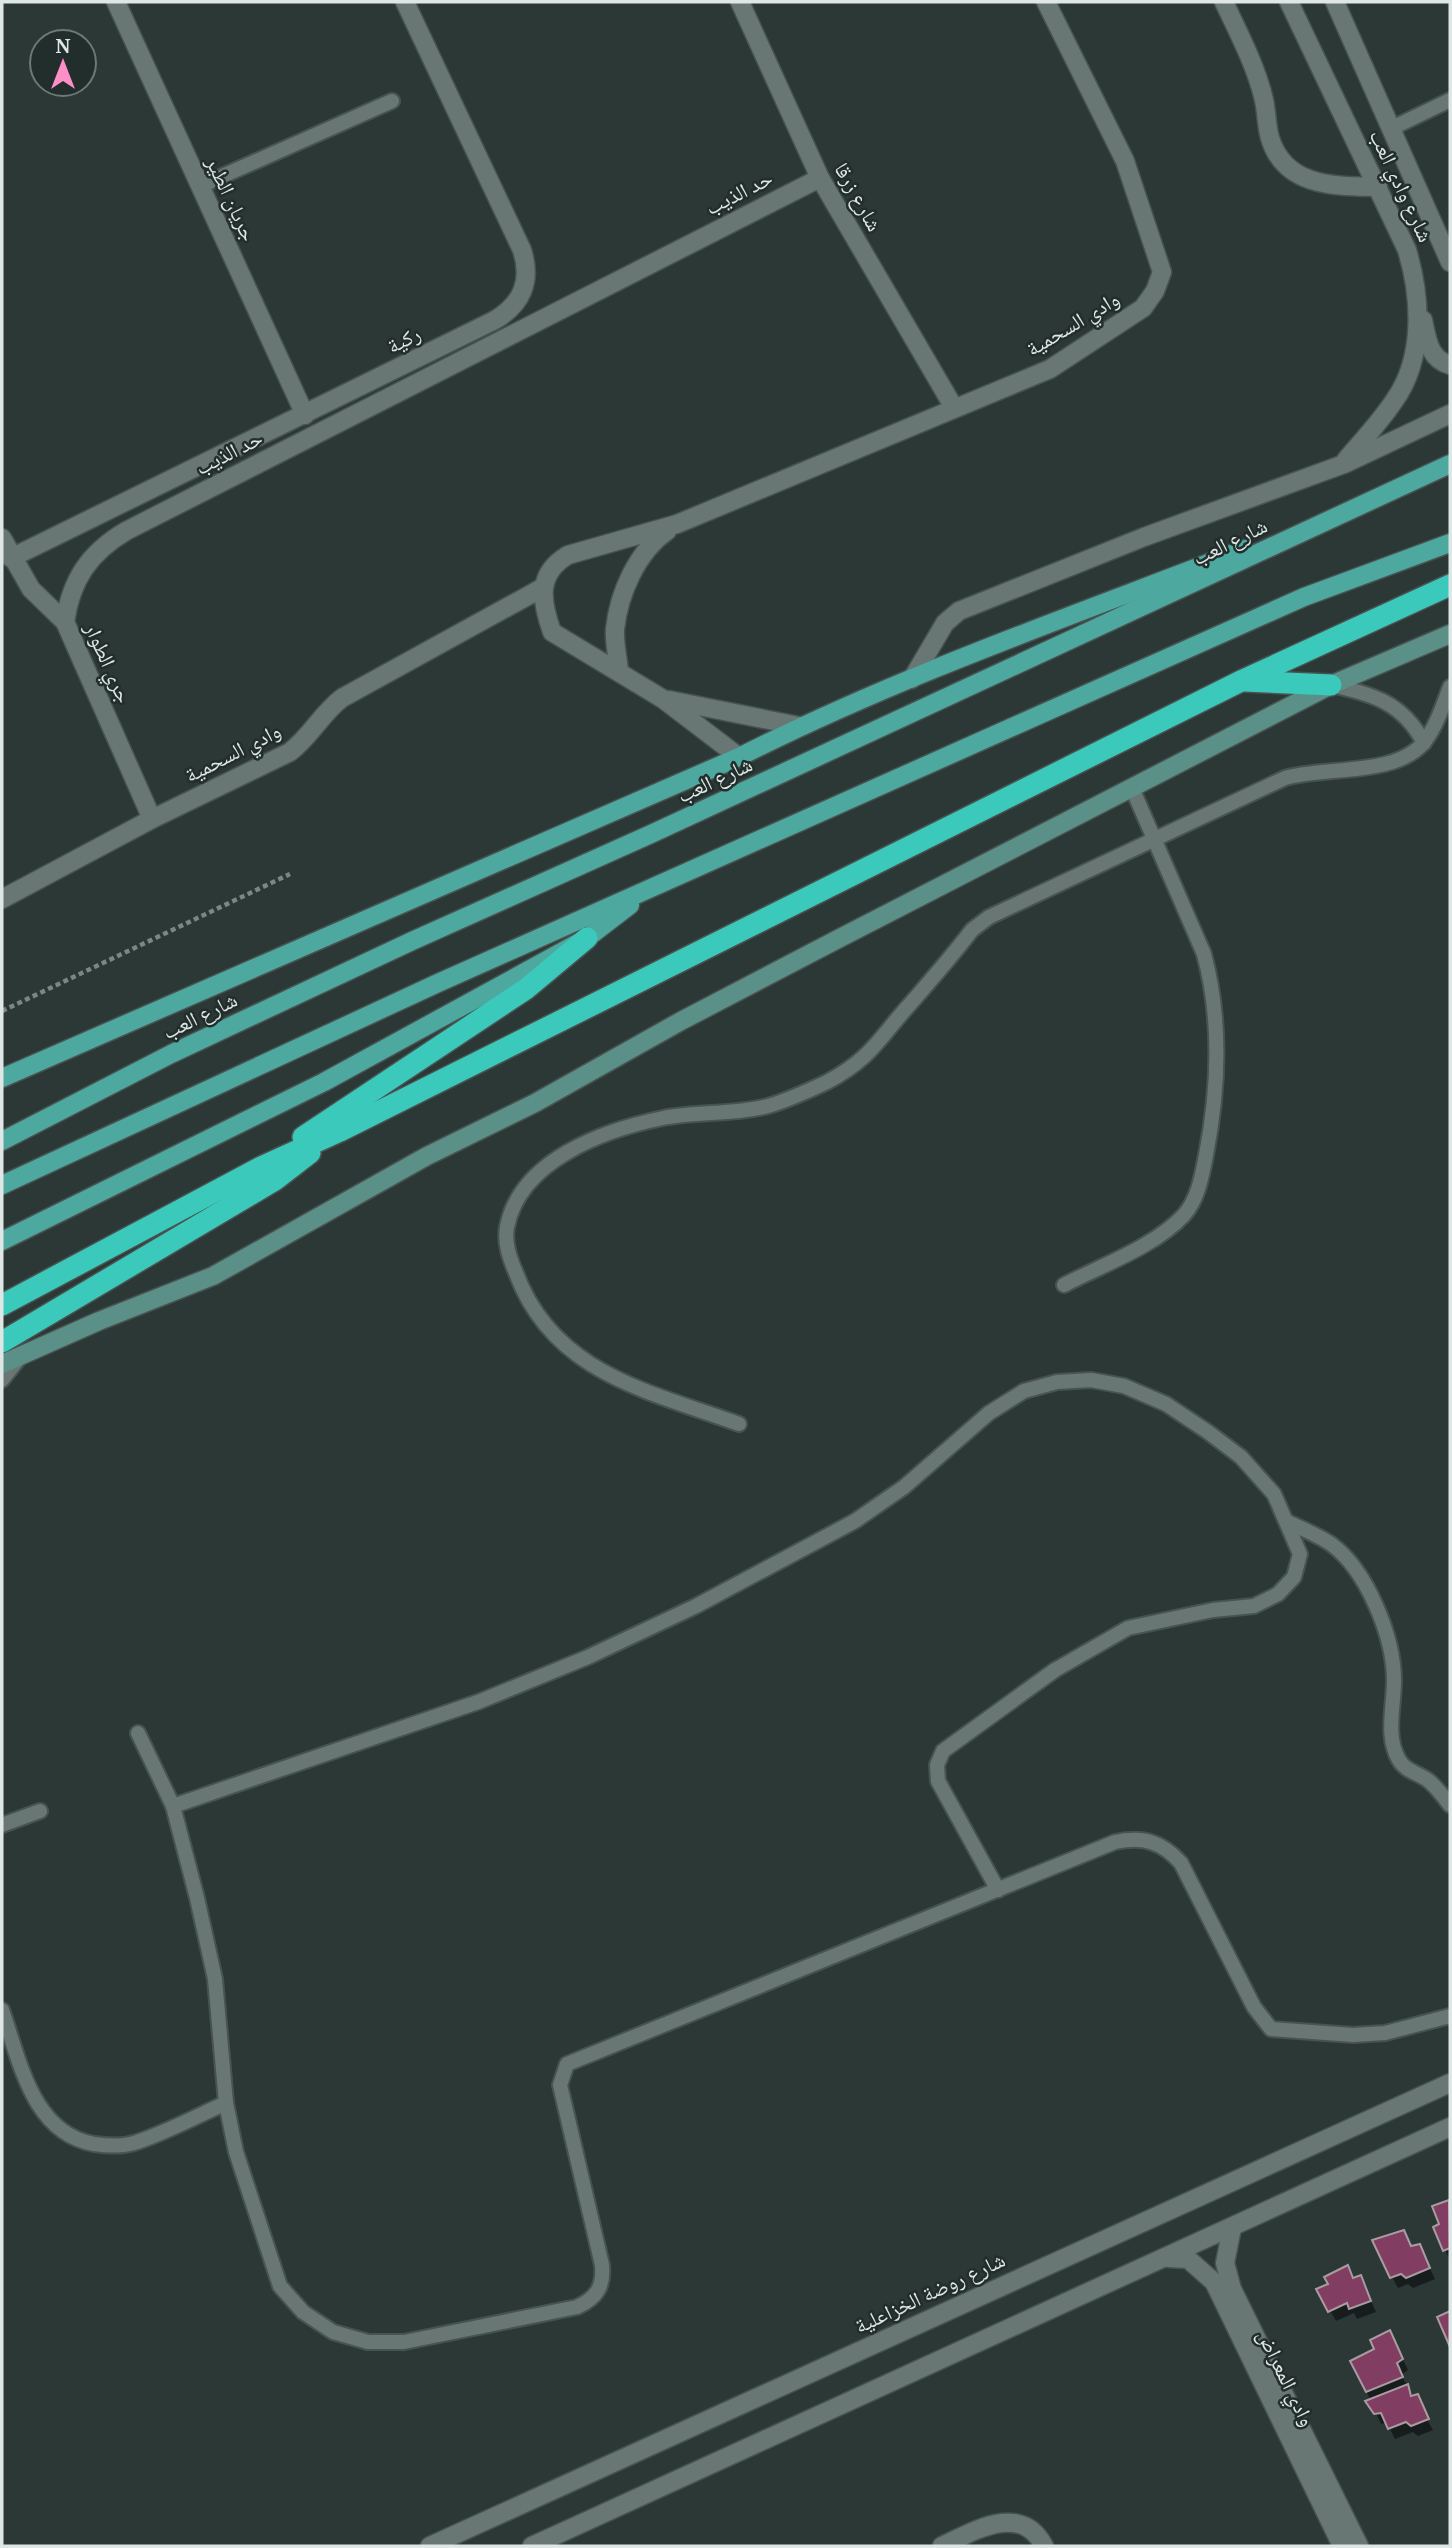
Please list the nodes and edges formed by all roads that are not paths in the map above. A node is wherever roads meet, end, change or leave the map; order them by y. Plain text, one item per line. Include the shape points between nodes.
1 (116, 2) edge
2 (405, 2) edge
3 (740, 2) edge
4 (1046, 2) edge
5 (1224, 2) edge
6 (1289, 2) edge
7 (1335, 2) edge
8 (1450, 100) edge
9 (392, 101) dead end
10 (1390, 129) junction
11 (820, 178) junction
12 (200, 186) junction
13 (1378, 187) junction
14 (1450, 262) edge
15 (1418, 296) junction
16 (443, 346) junction
17 (454, 364) junction
18 (1450, 365) edge
19 (953, 406) junction
20 (1450, 414) edge
21 (305, 415) junction
22 (1344, 464) junction
23 (1450, 464) edge
24 (1372, 499) junction
25 (677, 524) junction
26 (2, 538) edge
27 (1450, 543) edge
28 (11, 558) junction
29 (1450, 585) edge
30 (542, 589) junction
31 (65, 622) junction
32 (1450, 634) edge
33 (619, 672) junction
34 (912, 679) junction
35 (1243, 680) junction
36 (1331, 685) junction
37 (1450, 687) edge
38 (663, 699) junction
39 (799, 726) junction
40 (1424, 743) junction
41 (739, 757) junction
42 (1132, 788) junction
43 (152, 819) junction
44 (1154, 838) junction
45 (653, 887) junction
46 (2, 899) edge
47 (587, 938) junction
48 (2, 1078) edge
49 (340, 1130) junction
50 (2, 1141) edge
51 (261, 1167) junction
52 (2, 1185) edge
53 (2, 1241) edge
54 (1064, 1285) dead end
55 (2, 1305) edge
56 (2, 1342) edge
57 (22, 1355) junction
58 (2, 1364) edge
59 (2, 1380) edge
60 (739, 1424) dead end
61 (1288, 1522) junction
62 (138, 1733) dead end
63 (1450, 1805) edge
64 (173, 1806) junction
65 (40, 1811) dead end
66 (2, 1825) edge
67 (998, 1890) junction
68 (2, 2010) edge
69 (1450, 2017) edge
70 (1450, 2083) edge
71 (226, 2103) junction
72 (1450, 2127) edge
73 (1231, 2228) junction
74 (1165, 2259) junction
75 (430, 2546) edge
76 (532, 2546) edge
77 (942, 2546) edge
78 (1044, 2546) edge
79 (1342, 2546) edge
80 (1359, 2546) edge

1 - 12 street, جريان الطير
2 - 16 street, ركية via 527,263 517,303 495,320
3 - 11 street, شارع زرقا
4 - 19 street, وادي السحمية via 1125,161 1162,272 1143,308 1050,369
5 - 13 street via 1259,82 1270,138 1280,158 1308,180
6 - 13 street, شارع وادي العب
7 - 10 street, شارع وادي العب
8 - 10 lane
9 - 12 lane
10 - 14 street, شارع وادي العب
11 - 17 street, حد الذيب
11 - 19 street, شارع زرقا
12 - 21 street, جريان الطير
13 - 15 street, شارع وادي العب via 1406,250
15 - 18 street via 1428,345 1434,356
15 - 22 street, شارع وادي العب via 1415,348 1408,374 1396,400
16 - 17 street
16 - 21 street, ركية
17 - 31 street, حد الذيب via 109,541 94,553 74,585
19 - 25 street, وادي السحمية
20 - 22 street, شارع العب
21 - 28 street, ركية
22 - 34 street, شارع العب via 959,611 945,622
23 - 24 main road, شارع العب
24 - 34 main road
24 - 50 main road, شارع العب via 412,940
25 - 30 street, وادي السحمية via 568,555 551,568
25 - 33 street, وادي السحمية via 643,553 621,599 615,631
26 - 28 street, جري الطوار
27 - 45 main road via 1304,597
28 - 31 street, جري الطوار via 31,589
29 - 35 highway
30 - 33 street via 552,632
30 - 43 street, وادي السحمية via 342,698 290,752
31 - 43 street, جري الطوار
32 - 36 main road
33 - 38 street
34 - 39 main road
35 - 36 highway
35 - 49 highway
36 - 40 lane via 1382,698 1407,717
36 - 42 main road
37 - 40 lane
38 - 39 street
38 - 41 street
39 - 41 main road
40 - 44 lane via 1390,763 1285,778
41 - 48 main road
42 - 44 lane
42 - 57 main road via 681,1021 225,1269
43 - 46 street, وادي السحمية
44 - 54 lane via 1211,980 1217,1063 1212,1126 1197,1193 1185,1214 1164,1232
44 - 60 lane via 981,923 872,1053 829,1081 767,1106 666,1117 599,1137 550,1165 515,1203 506,1229 507,1251 532,1307 550,1332 574,1355 609,1375
45 - 47 main road
45 - 52 main road
47 - 51 highway via 526,989
47 - 53 main road via 324,1083
49 - 51 highway
49 - 56 highway via 275,1180
51 - 55 highway
57 - 58 main road
57 - 59 lane
61 - 63 lane via 1332,1544 1374,1601 1391,1654 1390,1723 1398,1759
61 - 64 lane via 1274,1494 1241,1457 1166,1404 1124,1386 1090,1380 1057,1382 1024,1391 989,1413 904,1487 855,1521 696,1606 478,1702
61 - 67 lane via 1300,1554 1294,1577 1278,1594 1254,1606 1128,1628 1055,1670 943,1751 937,1765 938,1781
62 - 64 lane
64 - 71 lane via 215,1979
65 - 66 lane
67 - 69 lane via 1115,1842 1133,1838 1152,1841 1169,1849 1181,1863 1254,2007 1271,2029 1305,2034 1385,2034
67 - 71 lane via 567,2064 559,2085 604,2278 590,2301 577,2307 404,2342 368,2342 333,2332 303,2312 280,2286 246,2190
68 - 71 lane via 29,2088 42,2111 60,2130 83,2142 135,2143
70 - 75 street, شارع روضة الخزاعلية
72 - 73 street
73 - 74 street
73 - 80 street, وادي المعراض via 1225,2263 1232,2289
74 - 76 street
74 - 79 street, وادي المعراض via 1188,2259 1214,2282
77 - 78 street via 1004,2522 1033,2530

